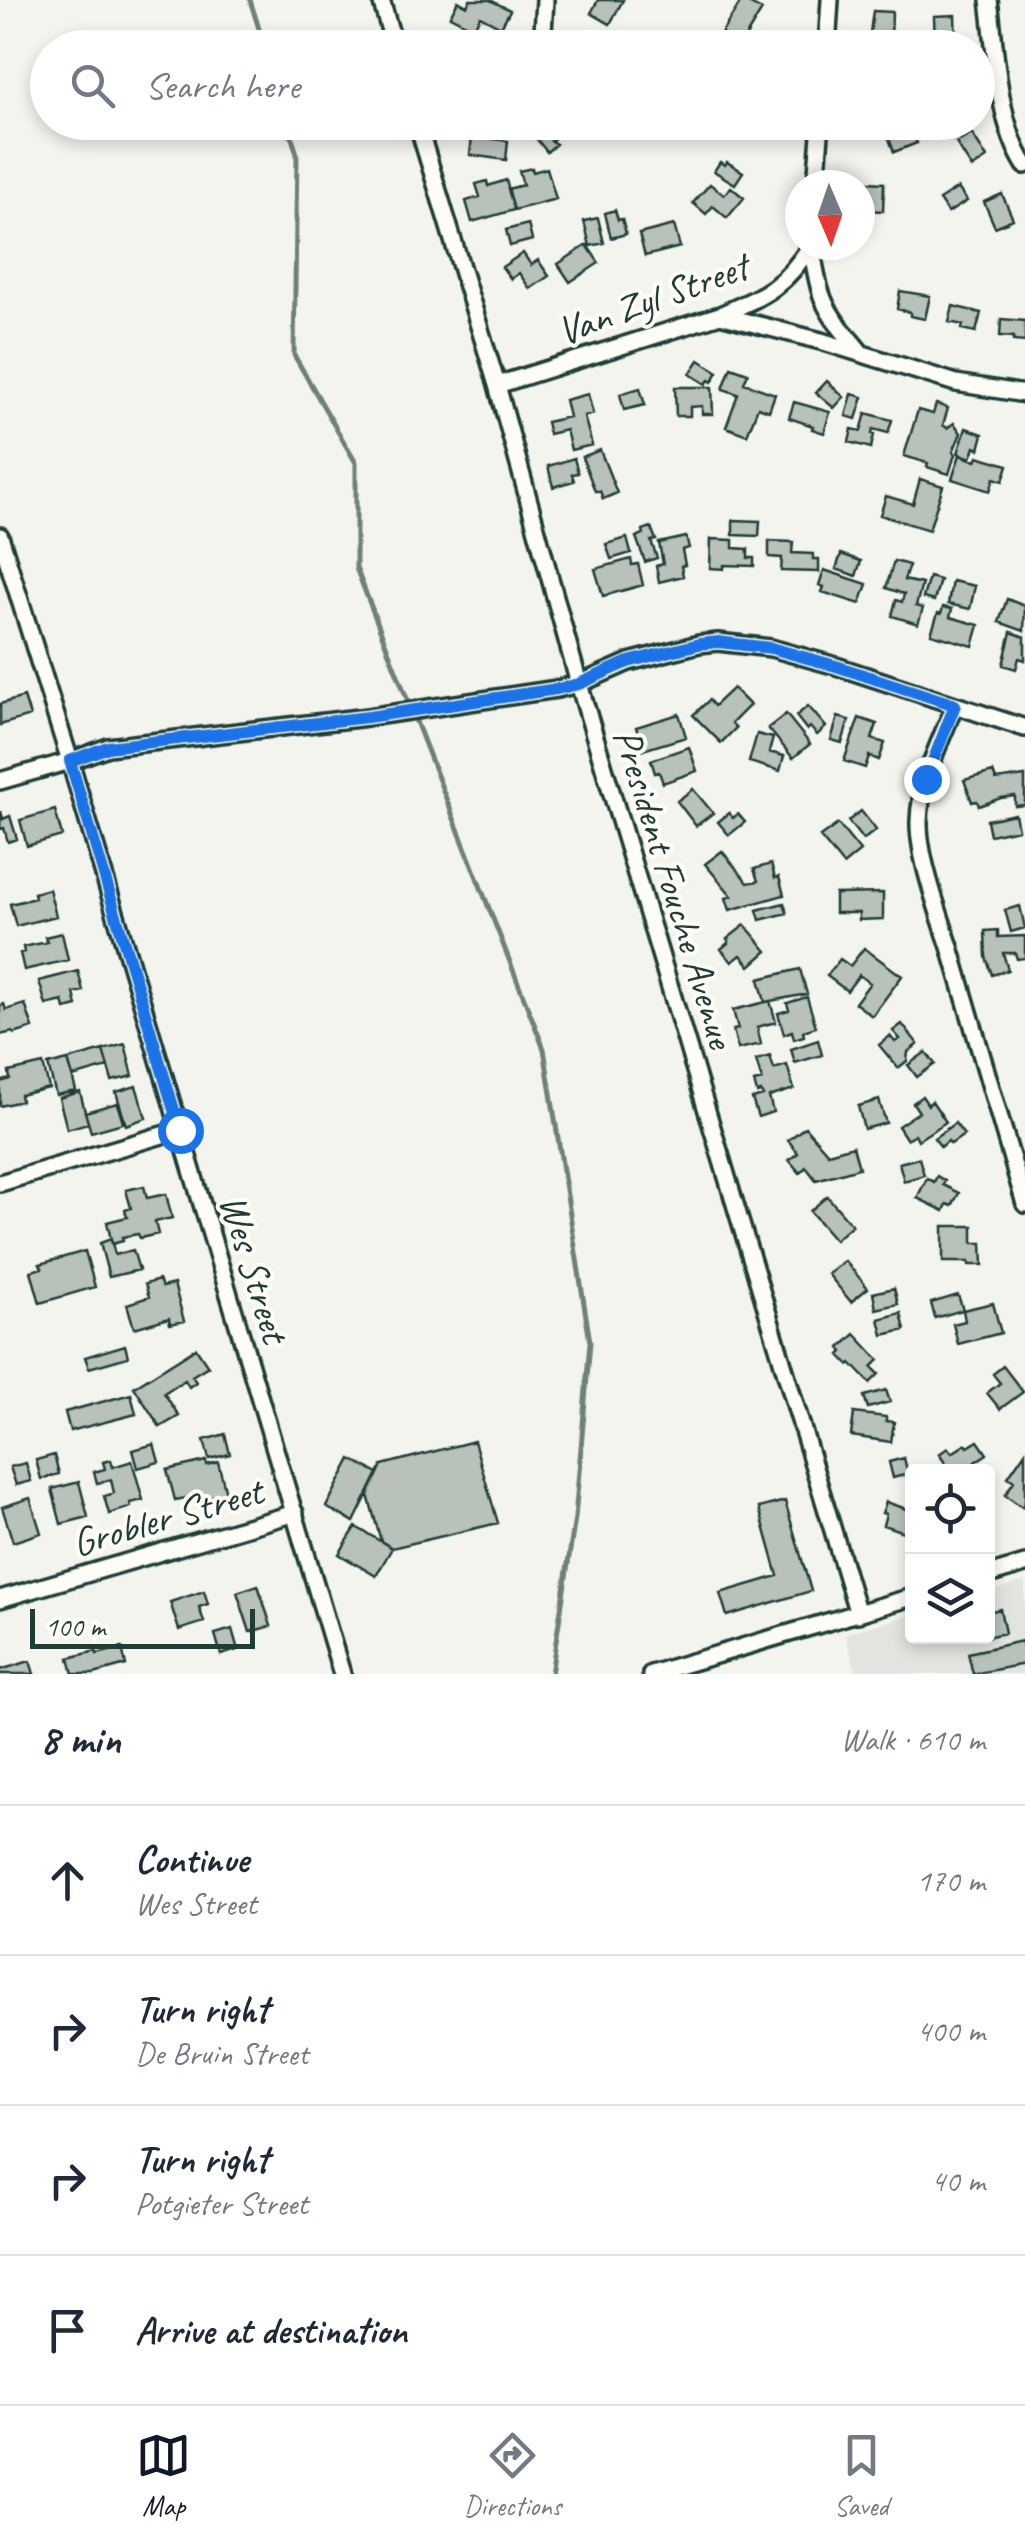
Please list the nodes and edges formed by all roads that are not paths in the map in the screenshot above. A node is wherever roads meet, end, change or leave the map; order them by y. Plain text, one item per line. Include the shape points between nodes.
1 (381, 0) edge
2 (544, 0) edge
3 (830, 0) edge
4 (989, 0) edge
5 (390, 30) edge
6 (543, 30) edge
7 (828, 30) edge
8 (993, 30) edge
9 (995, 42) edge
10 (422, 140) edge
11 (820, 140) edge
12 (1025, 165) edge
13 (817, 170) edge
14 (801, 260) edge
15 (814, 260) edge
16 (720, 315) junction
17 (860, 353) junction
18 (497, 385) junction
19 (1025, 394) edge
20 (0, 536) edge
21 (579, 684) junction
22 (955, 705) junction
23 (1025, 728) edge
24 (70, 761) junction
25 (0, 780) edge
26 (180, 1130) junction
27 (0, 1183) edge
28 (1025, 1204) edge
29 (295, 1513) junction
30 (1025, 1564) edge
31 (995, 1573) edge
32 (0, 1599) edge
33 (905, 1599) edge
34 (858, 1614) junction
35 (342, 1674) edge
36 (651, 1674) edge

1 - 5 street
2 - 6 street
3 - 7 street
4 - 8 street
9 - 12 street via 1006,120
10 - 18 street, President Fouche Avenue
11 - 13 street
14 - 16 street, Van Zyl Street via 774,290
15 - 17 street via 826,304
16 - 17 street
16 - 18 street, Van Zyl Street
17 - 19 street via 956,383
18 - 21 street, President Fouche Avenue
20 - 24 street, Wes Street
21 - 22 street via 628,662 718,642 771,648
21 - 24 street via 108,747
21 - 34 street, President Fouche Avenue
22 - 23 street
22 - 28 street via 926,779 919,826
24 - 25 street
24 - 26 street, Wes Street
26 - 27 street
26 - 29 street, Wes Street
29 - 32 street, Grobler Street
29 - 35 street, Wes Street
30 - 31 street
33 - 34 street
34 - 36 street

